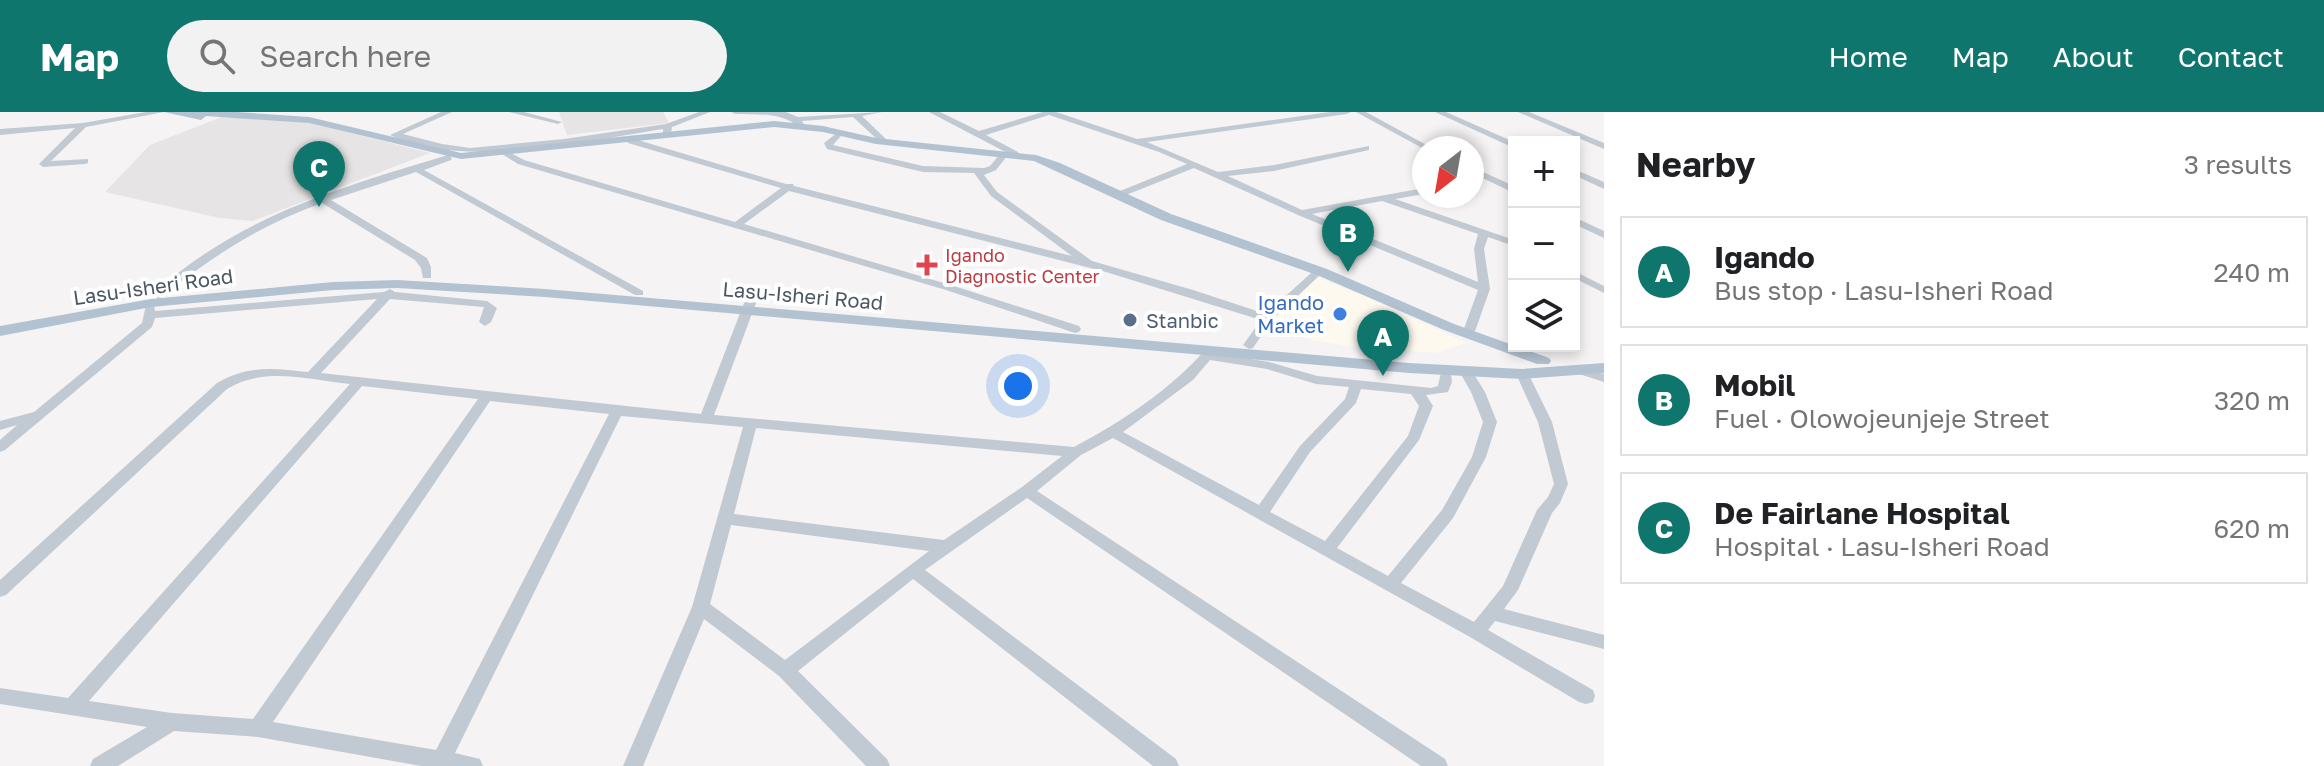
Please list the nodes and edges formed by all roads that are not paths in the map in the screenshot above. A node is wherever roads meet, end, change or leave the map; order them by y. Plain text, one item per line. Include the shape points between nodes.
1 (160, 112) edge
2 (169, 112) edge
3 (191, 112) edge
4 (448, 112) edge
5 (513, 112) edge
6 (555, 112) edge
7 (706, 112) edge
8 (735, 112) edge
9 (878, 112) edge
10 (933, 112) edge
11 (1049, 112) edge
12 (1347, 112) edge
13 (1360, 112) edge
14 (1439, 112) edge
15 (1522, 112) edge
16 (856, 115) junction
17 (558, 122) junction
18 (799, 123) junction
19 (83, 125) junction
20 (667, 130) junction
21 (0, 132) edge
22 (979, 134) junction
23 (632, 136) junction
24 (837, 136) junction
25 (391, 137) junction
26 (883, 140) junction
27 (1412, 140) edge
28 (1137, 141) junction
29 (1508, 142) edge
30 (565, 143) junction
31 (1604, 146) edge
32 (1366, 148) dead end
33 (499, 152) junction
34 (1009, 155) junction
35 (448, 158) junction
36 (1193, 165) junction
37 (80, 170) dead end
38 (418, 170) junction
39 (983, 171) junction
40 (1217, 175) junction
41 (1580, 175) edge
42 (1484, 176) edge
43 (790, 186) junction
44 (1604, 186) edge
45 (1508, 187) edge
46 (1412, 193) edge
47 (1118, 195) junction
48 (323, 199) junction
49 (1385, 199) junction
50 (1301, 213) junction
51 (1580, 223) edge
52 (735, 226) junction
53 (1484, 233) junction
54 (1604, 235) edge
55 (1508, 241) edge
56 (1091, 265) junction
57 (1315, 275) junction
58 (427, 276) junction
59 (1580, 277) edge
60 (393, 289) junction
61 (1484, 289) junction
62 (1604, 290) edge
63 (639, 293) junction
64 (152, 304) junction
65 (749, 307) junction
66 (1268, 318) junction
67 (485, 322) dead end
68 (0, 323) edge
69 (1075, 329) junction
70 (0, 331) edge
71 (1468, 334) junction
72 (1249, 345) junction
73 (1211, 353) junction
74 (1604, 359) edge
75 (1497, 361) junction
76 (1543, 361) junction
77 (1604, 368) edge
78 (1577, 369) junction
79 (1446, 370) junction
80 (1465, 371) junction
81 (1522, 374) junction
82 (311, 376) junction
83 (1604, 378) edge
84 (358, 383) junction
85 (1356, 385) junction
86 (1416, 391) junction
87 (486, 397) junction
88 (617, 411) junction
89 (42, 414) junction
90 (707, 417) junction
91 (751, 422) junction
92 (0, 426) edge
93 (1113, 432) junction
94 (0, 447) edge
95 (1076, 452) junction
96 (1027, 491) junction
97 (1260, 515) junction
98 (725, 519) junction
99 (948, 547) junction
100 (1326, 551) junction
101 (913, 570) junction
102 (1389, 586) junction
103 (0, 590) edge
104 (701, 607) junction
105 (1491, 613) junction
106 (1476, 632) junction
107 (1604, 642) edge
108 (785, 670) junction
109 (0, 696) edge
110 (1586, 696) dead end
111 (72, 707) junction
112 (172, 722) junction
113 (258, 728) junction
114 (441, 760) junction
115 (100, 766) edge
116 (473, 766) edge
117 (633, 766) edge
118 (880, 766) edge
119 (1169, 766) edge
120 (1438, 766) edge

1 - 19 street
2 - 35 main road via 303,122
3 - 25 main road via 309,120
4 - 25 street
5 - 17 street
6 - 17 street
7 - 20 street
8 - 18 street via 781,113
9 - 16 street
10 - 22 street
11 - 22 street
11 - 28 street
12 - 28 street
13 - 27 street
14 - 29 street
15 - 31 street
16 - 18 street
16 - 26 street
17 - 30 street
18 - 20 main road
18 - 26 main road
19 - 21 street
19 - 37 street via 42,162 85,161
20 - 23 main road
22 - 34 street
23 - 24 main road via 772,127
23 - 30 main road
23 - 33 main road
23 - 43 street
24 - 34 main road via 877,145
24 - 39 street via 830,147 867,158 923,169
25 - 33 main road via 445,154
26 - 34 main road
28 - 36 street
30 - 33 main road
32 - 40 street
33 - 35 main road
33 - 52 street
34 - 39 street
34 - 47 main road via 1056,165
34 - 57 main road via 1051,167 1159,220
35 - 38 street
36 - 40 street
36 - 47 street
38 - 48 street
38 - 63 street
39 - 56 street via 979,177 994,194
40 - 50 street
41 - 44 street
42 - 45 street
43 - 52 street
43 - 56 street
46 - 49 street
47 - 71 main road
48 - 58 street via 423,260
48 - 64 street via 257,227 195,266
49 - 50 street
49 - 53 street
50 - 61 street
51 - 54 street
52 - 69 street
53 - 55 street
53 - 61 street via 1479,249
56 - 66 street
57 - 66 street
57 - 75 main road via 1462,337
58 - 63 main road, Lasu-Isheri Road
58 - 64 main road, Lasu-Isheri Road via 331,278
59 - 62 street
60 - 64 main road, Lasu-Isheri Road via 333,286
60 - 65 main road, Lasu-Isheri Road
60 - 67 street via 477,301 491,308
60 - 82 street
61 - 71 street
63 - 65 main road, Lasu-Isheri Road
64 - 68 main road, Lasu-Isheri Road
64 - 70 main road, Lasu-Isheri Road
64 - 89 street via 148,324
65 - 69 main road, Lasu-Isheri Road
65 - 73 main road, Lasu-Isheri Road
65 - 90 street
66 - 72 street
69 - 72 main road, Lasu-Isheri Road
71 - 76 main road
72 - 75 main road, Lasu-Isheri Road
73 - 79 main road, Lasu-Isheri Road
73 - 85 street via 1298,377
73 - 93 street
74 - 76 main road, Lasu-Isheri Road
75 - 76 main road, Lasu-Isheri Road
77 - 78 main road, Lasu-Isheri Road
78 - 81 main road, Lasu-Isheri Road
78 - 83 street
79 - 80 main road, Lasu-Isheri Road
79 - 86 street via 1443,389
80 - 81 main road, Lasu-Isheri Road
80 - 102 street via 1490,422 1479,457 1448,514
81 - 105 street via 1545,422 1561,484 1510,590
82 - 84 street
82 - 103 street via 266,371 226,383
84 - 87 street
84 - 111 street
85 - 86 street
85 - 97 street via 1351,400 1305,449
86 - 100 street via 1426,406 1414,437
87 - 88 street
87 - 113 street
88 - 90 street
88 - 114 street
89 - 92 street
89 - 94 street
90 - 91 street
91 - 95 street
91 - 98 street
93 - 95 street
93 - 97 street
95 - 96 street
96 - 99 street
96 - 120 street
97 - 100 street
98 - 99 street
98 - 104 street
99 - 101 street
100 - 102 street
101 - 108 street
101 - 119 street
102 - 106 street
104 - 108 street
104 - 117 street
105 - 106 street
105 - 107 street
106 - 110 street
108 - 118 street
109 - 111 street
111 - 112 street
112 - 113 street
112 - 115 street
113 - 114 street
114 - 116 street

